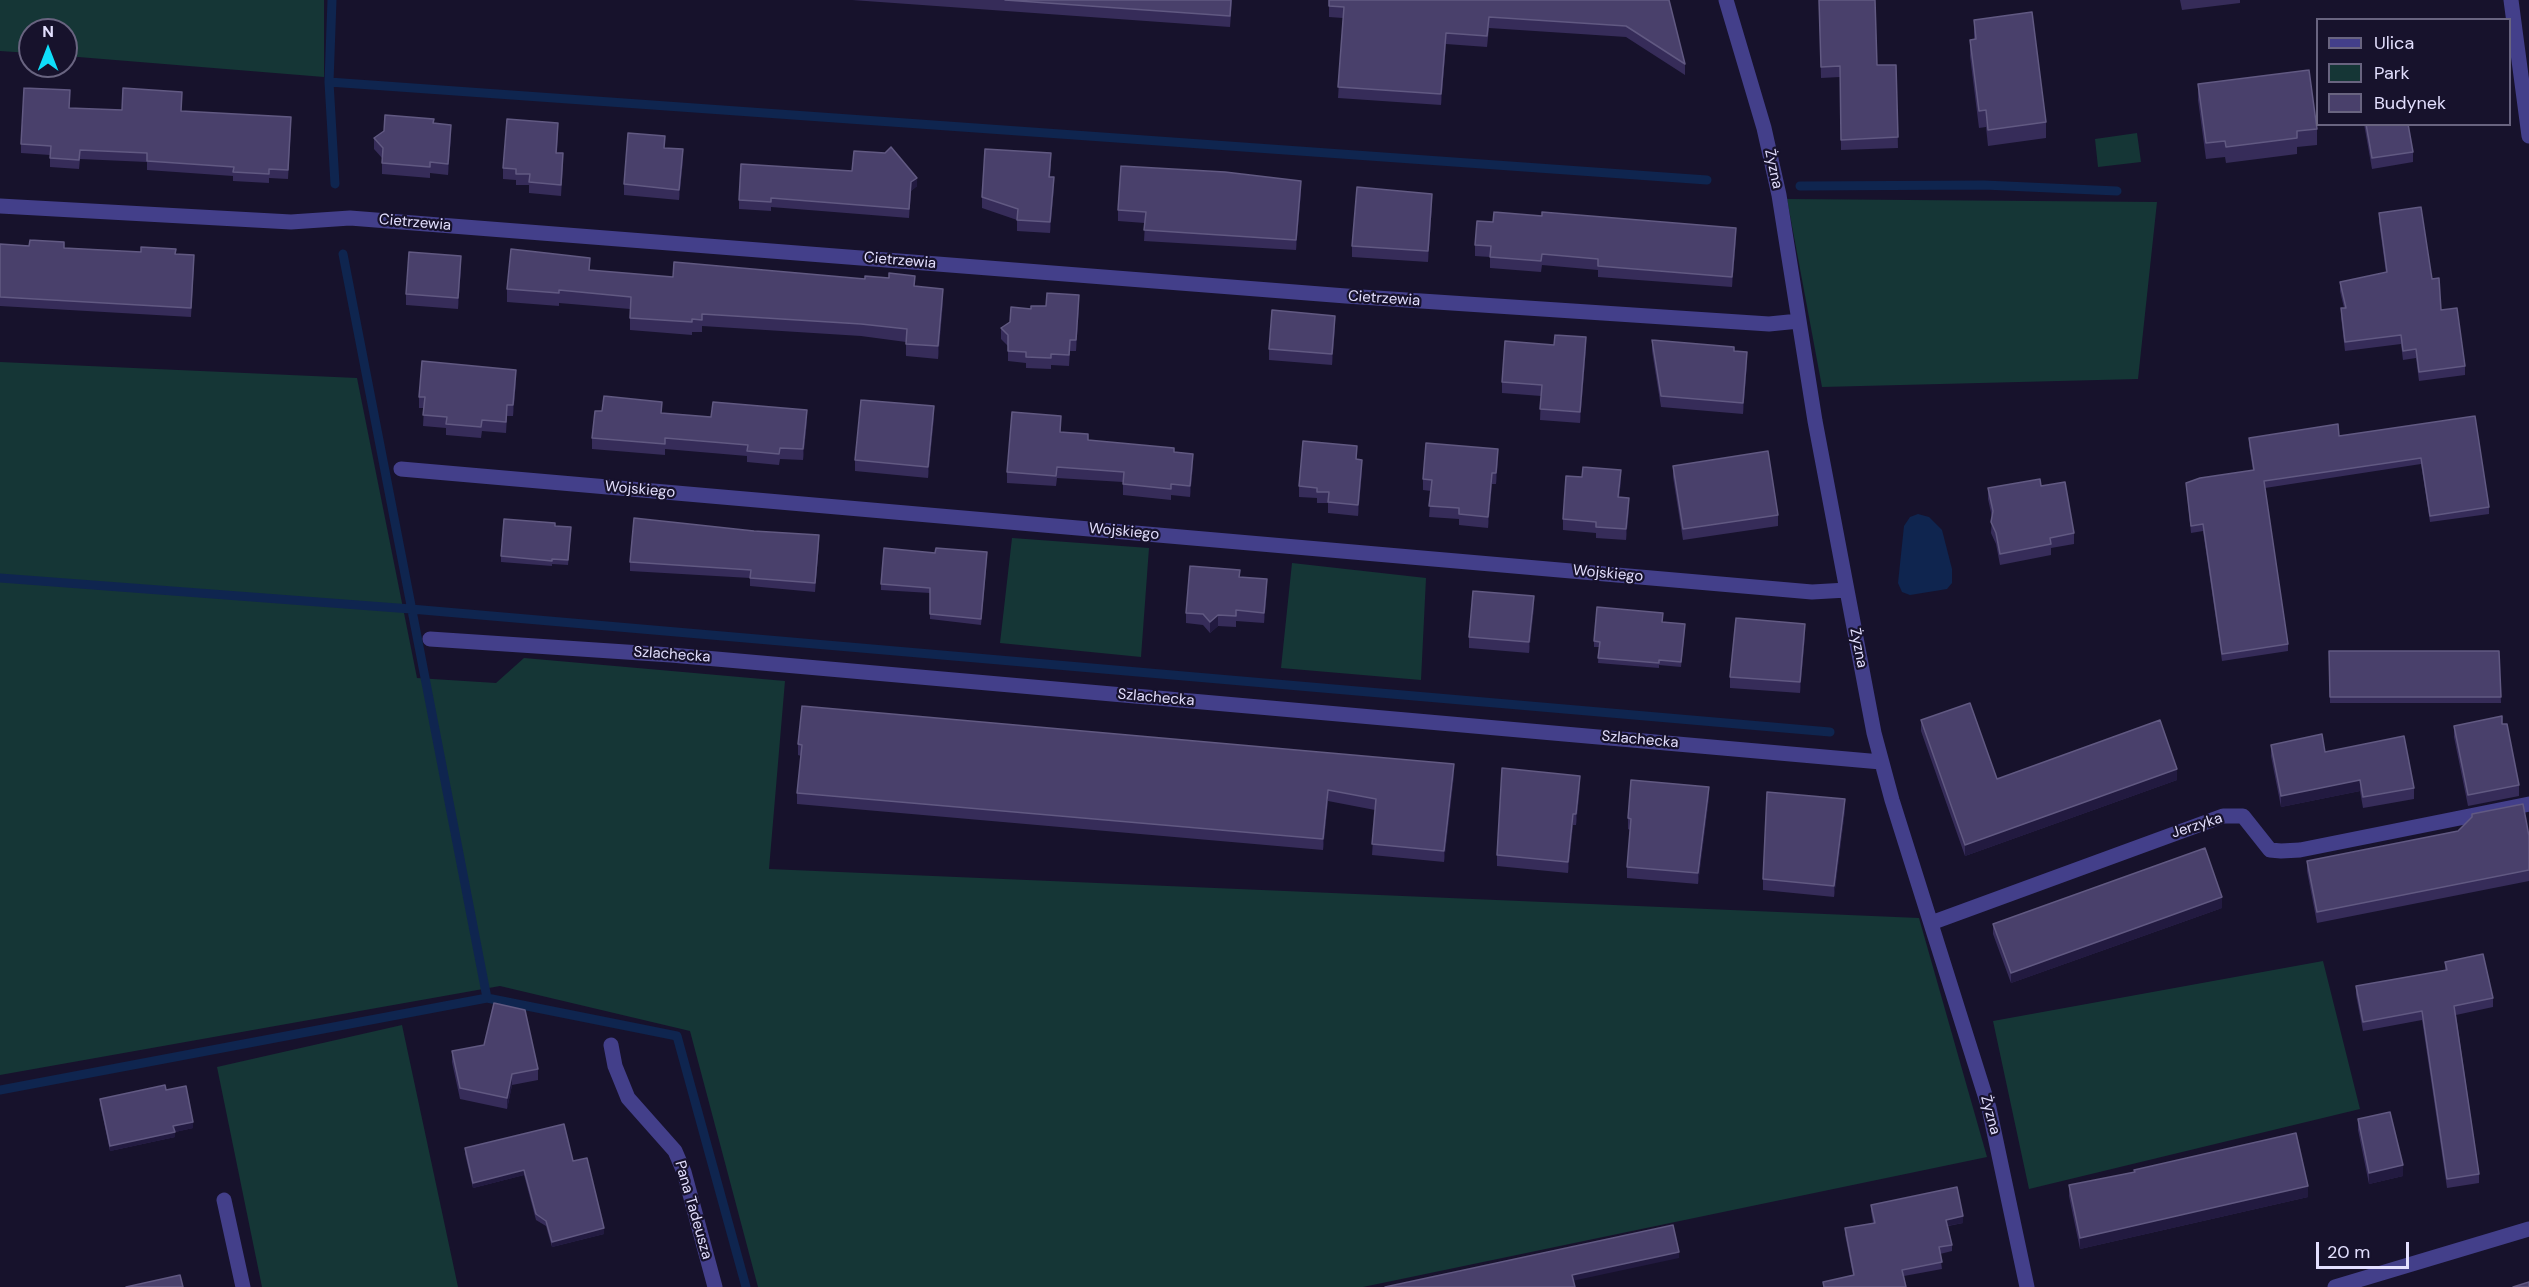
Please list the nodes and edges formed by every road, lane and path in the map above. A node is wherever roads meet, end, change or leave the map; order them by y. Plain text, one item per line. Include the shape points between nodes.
1 (1726, 0) edge
2 (2511, 0) edge
3 (2529, 136) edge
4 (0, 206) edge
5 (1799, 321) junction
6 (401, 469) dead end
7 (1847, 590) junction
8 (430, 639) dead end
9 (1881, 762) junction
10 (2529, 804) edge
11 (1931, 922) junction
12 (611, 1046) dead end
13 (224, 1200) dead end
14 (2529, 1229) edge
15 (243, 1287) edge
16 (715, 1287) edge
17 (2026, 1287) edge
18 (2335, 1287) edge

1 - 5 street, Żyzna via 1764,128
2 - 3 street
4 - 5 street, Cietrzewia via 291,222 350,218 1346,296 1769,324
5 - 7 street, Żyzna
6 - 7 street, Wojskiego via 1812,592
7 - 9 street, Żyzna
8 - 9 street, Szlachecka via 671,655
9 - 11 street, Żyzna
10 - 11 street, Jerzyka via 2281,851 2270,850 2242,816 2223,816
11 - 17 street, Żyzna via 1989,1108
12 - 16 street, Pana Tadeusza via 628,1098 675,1151
13 - 15 street
14 - 18 street

